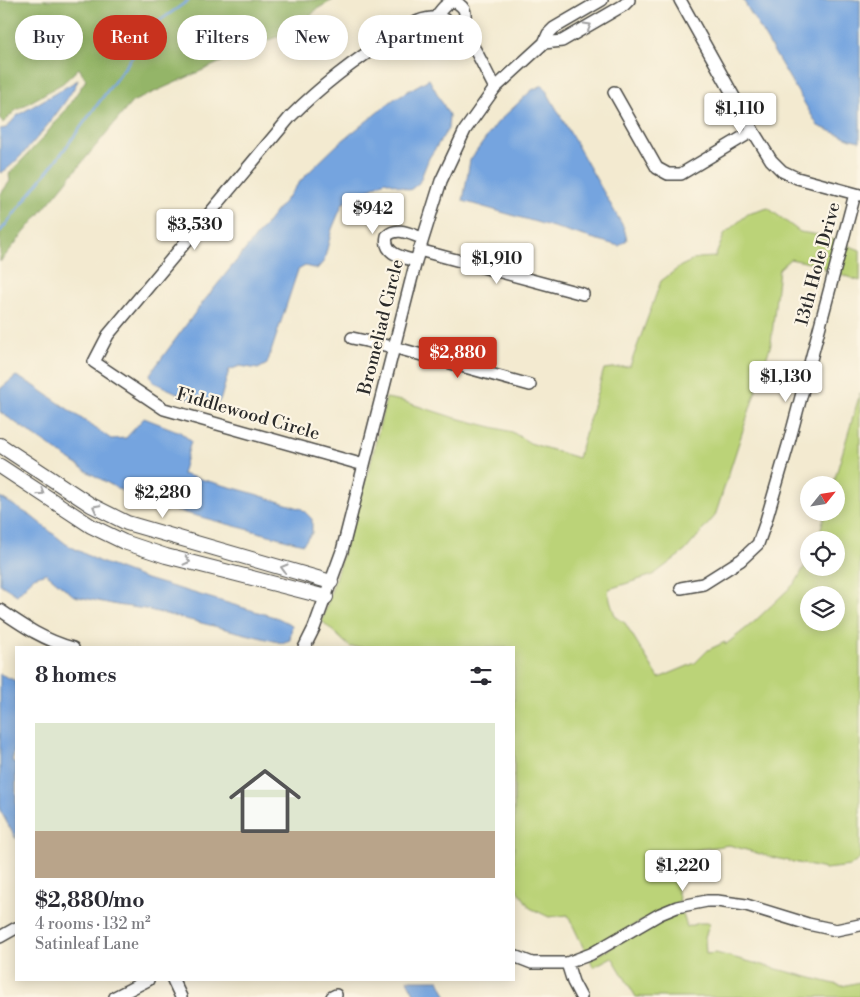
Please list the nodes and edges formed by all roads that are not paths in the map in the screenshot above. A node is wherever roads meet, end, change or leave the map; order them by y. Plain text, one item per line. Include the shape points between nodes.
1 (602, 0) edge
2 (629, 0) edge
3 (680, 0) edge
4 (438, 15) edge
5 (466, 15) edge
6 (544, 43) junction
7 (358, 59) edge
8 (480, 60) edge
9 (495, 88) junction
10 (614, 92) dead end
11 (753, 131) junction
12 (857, 195) edge
13 (422, 238) junction
14 (417, 255) junction
15 (583, 294) dead end
16 (352, 338) dead end
17 (393, 347) junction
18 (530, 385) dead end
19 (0, 445) edge
20 (364, 465) junction
21 (0, 466) edge
22 (331, 582) junction
23 (681, 588) dead end
24 (326, 597) junction
25 (0, 610) edge
26 (66, 646) edge
27 (305, 646) edge
28 (860, 925) edge
29 (15, 929) edge
30 (0, 937) edge
31 (515, 956) edge
32 (567, 963) junction
33 (146, 981) edge
34 (173, 981) edge
35 (115, 997) edge
36 (181, 997) edge
37 (581, 997) edge

1 - 6 street, Bromeliad Circle via 554,28
6 -> 2 street, Bromeliad Circle via 562,41
3 - 11 street
4 - 5 street via 451,2 462,6
6 - 9 street, Bromeliad Circle
7 - 20 street, Fiddlewood Circle via 319,88 290,116 108,335 94,362 164,409
8 - 9 street
9 - 13 street, Bromeliad Circle via 464,130 441,181
10 - 11 street via 657,168 668,174 682,174
11 - 12 street via 782,171
12 - 23 street, 13th Hole Drive via 758,544 741,560 703,584
13 - 14 street, Bromeliad Circle
13 - 14 street via 394,230 387,236 386,241 394,255
14 - 15 street
14 - 17 street, Bromeliad Circle
16 - 17 street
17 - 18 street
17 - 20 street, Bromeliad Circle
22 -> 19 street via 127,524 91,505
20 - 22 street, Bromeliad Circle
21 -> 24 street via 91,526 124,542
22 - 24 street, Bromeliad Circle
24 - 27 street, Bromeliad Circle
25 - 26 street via 31,632
28 - 32 street via 836,930 746,905 717,901 689,904 660,914 591,954
29 - 30 street
31 - 32 street via 532,963
32 - 37 street
33 - 35 street
34 - 36 street

